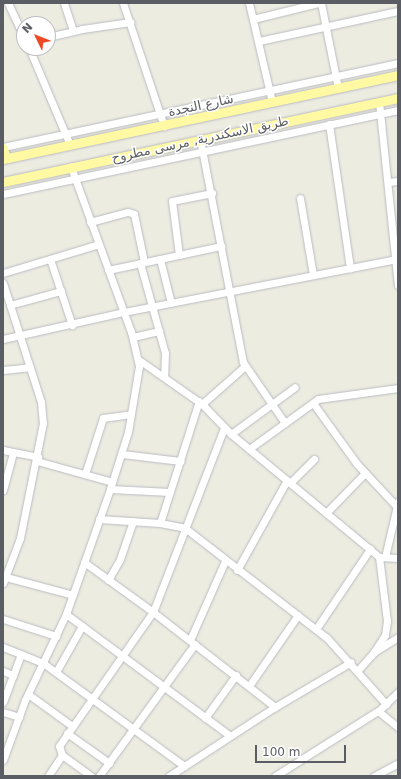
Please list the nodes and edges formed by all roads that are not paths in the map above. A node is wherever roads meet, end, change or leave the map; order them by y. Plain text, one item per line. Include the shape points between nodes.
1 (8, 3) edge
2 (64, 3) edge
3 (123, 3) edge
4 (250, 3) edge
5 (318, 3) edge
6 (321, 3) edge
7 (398, 11) edge
8 (254, 19) junction
9 (16, 20) edge
10 (130, 22) junction
11 (326, 27) junction
12 (73, 31) junction
13 (56, 35) edge
14 (259, 41) junction
15 (32, 56) edge
16 (398, 63) edge
17 (398, 75) edge
18 (336, 76) junction
19 (338, 88) junction
20 (270, 91) junction
21 (398, 98) edge
22 (272, 102) junction
23 (379, 102) junction
24 (398, 110) edge
25 (160, 114) junction
26 (381, 114) junction
27 (329, 124) junction
28 (164, 126) junction
29 (66, 133) junction
30 (200, 139) junction
31 (70, 145) junction
32 (3, 147) edge
33 (203, 151) junction
34 (4, 158) edge
35 (71, 168) junction
36 (75, 179) junction
37 (398, 181) edge
38 (3, 182) edge
39 (388, 182) junction
40 (212, 193) junction
41 (3, 194) edge
42 (300, 198) dead end
43 (394, 211) edge
44 (90, 222) junction
45 (98, 244) junction
46 (221, 246) junction
47 (179, 255) junction
48 (50, 259) junction
49 (160, 259) junction
50 (142, 262) junction
51 (397, 262) edge
52 (350, 268) junction
53 (108, 270) junction
54 (3, 273) edge
55 (314, 275) junction
56 (3, 283) edge
57 (398, 285) edge
58 (61, 291) junction
59 (229, 292) junction
60 (171, 303) junction
61 (10, 305) junction
62 (153, 306) junction
63 (124, 312) junction
64 (72, 324) junction
65 (159, 331) junction
66 (20, 336) junction
67 (132, 337) junction
68 (3, 339) edge
69 (139, 360) junction
70 (30, 367) junction
71 (244, 367) junction
72 (3, 370) edge
73 (164, 377) junction
74 (295, 387) dead end
75 (398, 388) edge
76 (201, 402) junction
77 (313, 403) junction
78 (270, 404) junction
79 (131, 414) junction
80 (285, 423) junction
81 (224, 428) junction
82 (231, 434) junction
83 (249, 449) junction
84 (3, 450) edge
85 (13, 452) junction
86 (122, 454) junction
87 (37, 459) junction
88 (314, 459) dead end
89 (181, 461) junction
90 (365, 472) junction
91 (85, 474) junction
92 (288, 482) junction
93 (111, 485) junction
94 (3, 490) edge
95 (170, 492) junction
96 (397, 504) edge
97 (326, 513) junction
98 (99, 519) junction
99 (133, 521) junction
100 (160, 523) junction
101 (185, 528) junction
102 (370, 549) junction
103 (382, 557) junction
104 (398, 558) edge
105 (225, 561) junction
106 (84, 562) junction
107 (237, 570) junction
108 (4, 580) edge
109 (108, 580) junction
110 (73, 595) junction
111 (153, 612) junction
112 (66, 614) junction
113 (298, 615) junction
114 (3, 619) edge
115 (82, 626) junction
116 (316, 629) junction
117 (56, 636) junction
118 (398, 637) edge
119 (192, 642) junction
120 (3, 647) edge
121 (374, 652) junction
122 (21, 654) junction
123 (122, 656) junction
124 (351, 662) junction
125 (43, 663) junction
126 (358, 670) junction
127 (3, 671) edge
128 (56, 672) junction
129 (13, 675) junction
130 (236, 675) junction
131 (163, 686) junction
132 (249, 686) junction
133 (398, 692) edge
134 (28, 694) junction
135 (92, 699) junction
136 (3, 702) edge
137 (386, 704) junction
138 (275, 707) junction
139 (378, 710) junction
140 (3, 712) edge
141 (19, 717) junction
142 (205, 718) junction
143 (72, 726) junction
144 (398, 727) edge
145 (133, 729) junction
146 (67, 733) junction
147 (230, 736) junction
148 (62, 755) junction
149 (3, 760) edge
150 (109, 763) junction
151 (398, 763) edge
152 (184, 766) junction
153 (48, 776) edge
154 (90, 776) edge
155 (99, 776) edge
156 (169, 776) edge
157 (275, 776) edge
158 (376, 776) edge

1 - 9 street
2 - 12 street
3 - 10 street
4 - 8 street
5 - 8 street
6 - 11 street
7 - 11 street
8 - 14 street
10 - 12 street
10 - 25 street
11 - 14 street
11 - 18 street
12 - 13 street
14 - 20 street
15 - 29 street
16 - 18 street, شارع النجدة
17 - 19 main road, طريق الاسكندرية, مرسى مطروح
18 - 19 street
18 - 20 street, شارع النجدة
19 - 22 main road, طريق الاسكندرية, مرسى مطروح
20 - 22 street
20 - 25 street, شارع النجدة
21 - 23 main road, طريق الاسكندرية, مرسى مطروح
22 - 28 main road, طريق الاسكندرية, مرسى مطروح
23 - 26 street
23 - 30 main road, طريق الاسكندرية, مرسى مطروح
24 - 26 street
25 - 28 street
25 - 29 street, شارع النجدة
26 - 27 street
26 - 39 street
27 - 33 street
27 - 52 street
28 - 31 main road, طريق الاسكندرية, مرسى مطروح
29 - 31 street
29 - 32 street, شارع النجدة
30 - 33 street
30 - 35 main road, طريق الاسكندرية, مرسى مطروح
31 - 34 main road, طريق الاسكندرية, مرسى مطروح
32 - 34 main road
33 - 36 street
33 - 40 street
35 - 36 street
35 - 38 main road, طريق الاسكندرية, مرسى مطروح
36 - 41 street
36 - 44 street
37 - 39 street
39 - 43 street
40 - 46 street
40 - 47 street via 172,202
42 - 55 street
43 - 51 street
44 - 45 street
44 - 50 street via 128,212 134,214
45 - 48 street
45 - 53 street
46 - 47 street
46 - 59 street
47 - 49 street
48 - 54 street
48 - 58 street
49 - 50 street
49 - 60 street
50 - 53 street
50 - 62 street
51 - 52 street
51 - 57 street
52 - 55 street
53 - 63 street
55 - 59 street
56 - 61 street
58 - 61 street
58 - 64 street
59 - 60 street
59 - 71 street
60 - 62 street
61 - 66 street
62 - 63 street
62 - 65 street
63 - 64 street
63 - 67 street
64 - 66 street
65 - 67 street
65 - 73 street via 166,359
66 - 68 street
66 - 70 street
67 - 69 street
69 - 73 street
69 - 79 street
70 - 72 street
70 - 87 street via 42,411
71 - 76 street
71 - 78 street
73 - 76 street
74 - 78 street
75 - 77 street via 322,398
76 - 81 street
76 - 89 street
77 - 80 street
77 - 90 street
78 - 80 street
78 - 82 street
79 - 86 street
79 - 91 street via 107,416 102,419
80 - 83 street
81 - 82 street
81 - 101 street
82 - 83 street
83 - 92 street
84 - 85 street
85 - 87 street
85 - 94 street
86 - 89 street
86 - 93 street
87 - 91 street
87 - 108 street via 20,538
88 - 92 street
89 - 95 street
90 - 96 street
90 - 97 street
91 - 93 street
92 - 97 street
92 - 107 street
93 - 95 street
93 - 98 street
95 - 100 street
96 - 103 street
97 - 102 street
98 - 99 street
98 - 106 street
99 - 100 street
99 - 109 street via 120,559
100 - 101 street
101 - 105 street
101 - 111 street
102 - 103 street
102 - 116 street
103 - 104 street
103 - 121 street via 387,621 385,635
105 - 107 street
105 - 119 street
106 - 109 street
106 - 110 street
107 - 113 street
108 - 110 street
109 - 111 street
110 - 112 street
111 - 119 street
111 - 123 street
112 - 115 street
112 - 117 street
113 - 116 street
113 - 132 street
114 - 117 street
115 - 123 street
115 - 128 street
116 - 124 street
117 - 125 street
118 - 121 street
119 - 130 street
119 - 131 street
120 - 122 street
121 - 126 street
122 - 125 street
122 - 129 street
123 - 131 street
123 - 135 street
124 - 126 street
124 - 138 street
125 - 128 street
125 - 134 street
126 - 137 street
127 - 129 street
128 - 135 street
129 - 136 street
130 - 132 street
130 - 142 street
131 - 142 street
131 - 145 street
132 - 138 street
133 - 137 street
134 - 141 street
134 - 143 street
135 - 143 street
135 - 145 street
137 - 139 street
138 - 147 street
139 - 144 street
139 - 157 street
140 - 141 street
141 - 149 street
142 - 147 street
143 - 146 street
145 - 150 street
145 - 152 street
146 - 148 street via 58,746
146 - 150 street
147 - 152 street
148 - 153 street
148 - 154 street
150 - 155 street
151 - 158 street
152 - 156 street

